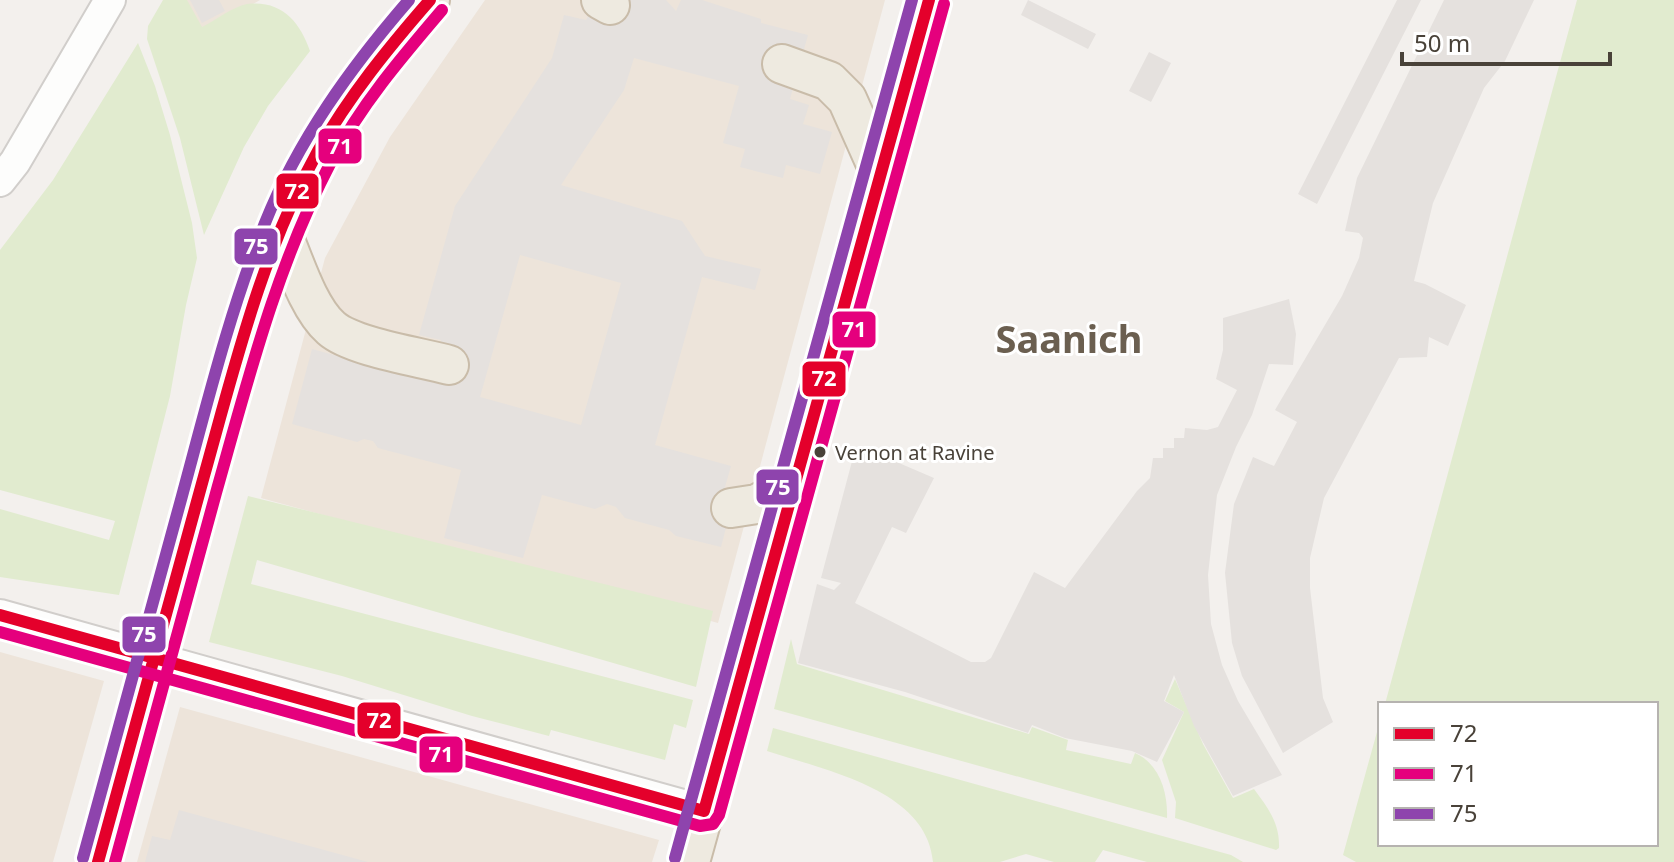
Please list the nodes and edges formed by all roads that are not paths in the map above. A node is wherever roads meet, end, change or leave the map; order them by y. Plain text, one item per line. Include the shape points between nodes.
1 (110, 0) edge
2 (430, 0) edge
3 (929, 0) edge
4 (782, 64) dead end
5 (880, 173) junction
6 (0, 181) edge
7 (280, 228) junction
8 (449, 365) dead end
9 (794, 484) junction
10 (731, 508) dead end
11 (0, 615) edge
12 (154, 657) junction
13 (704, 811) junction
14 (98, 862) edge
15 (690, 862) edge

1 - 6 street
2 - 7 highway via 344,109
3 - 5 highway
4 - 5 highway via 829,81 847,99
5 - 9 highway
7 - 8 highway via 317,312 332,329 353,341
7 - 12 highway via 246,325
9 - 10 highway via 757,504
9 - 13 highway
11 - 12 street
12 - 13 street
12 - 14 highway
13 - 15 highway

